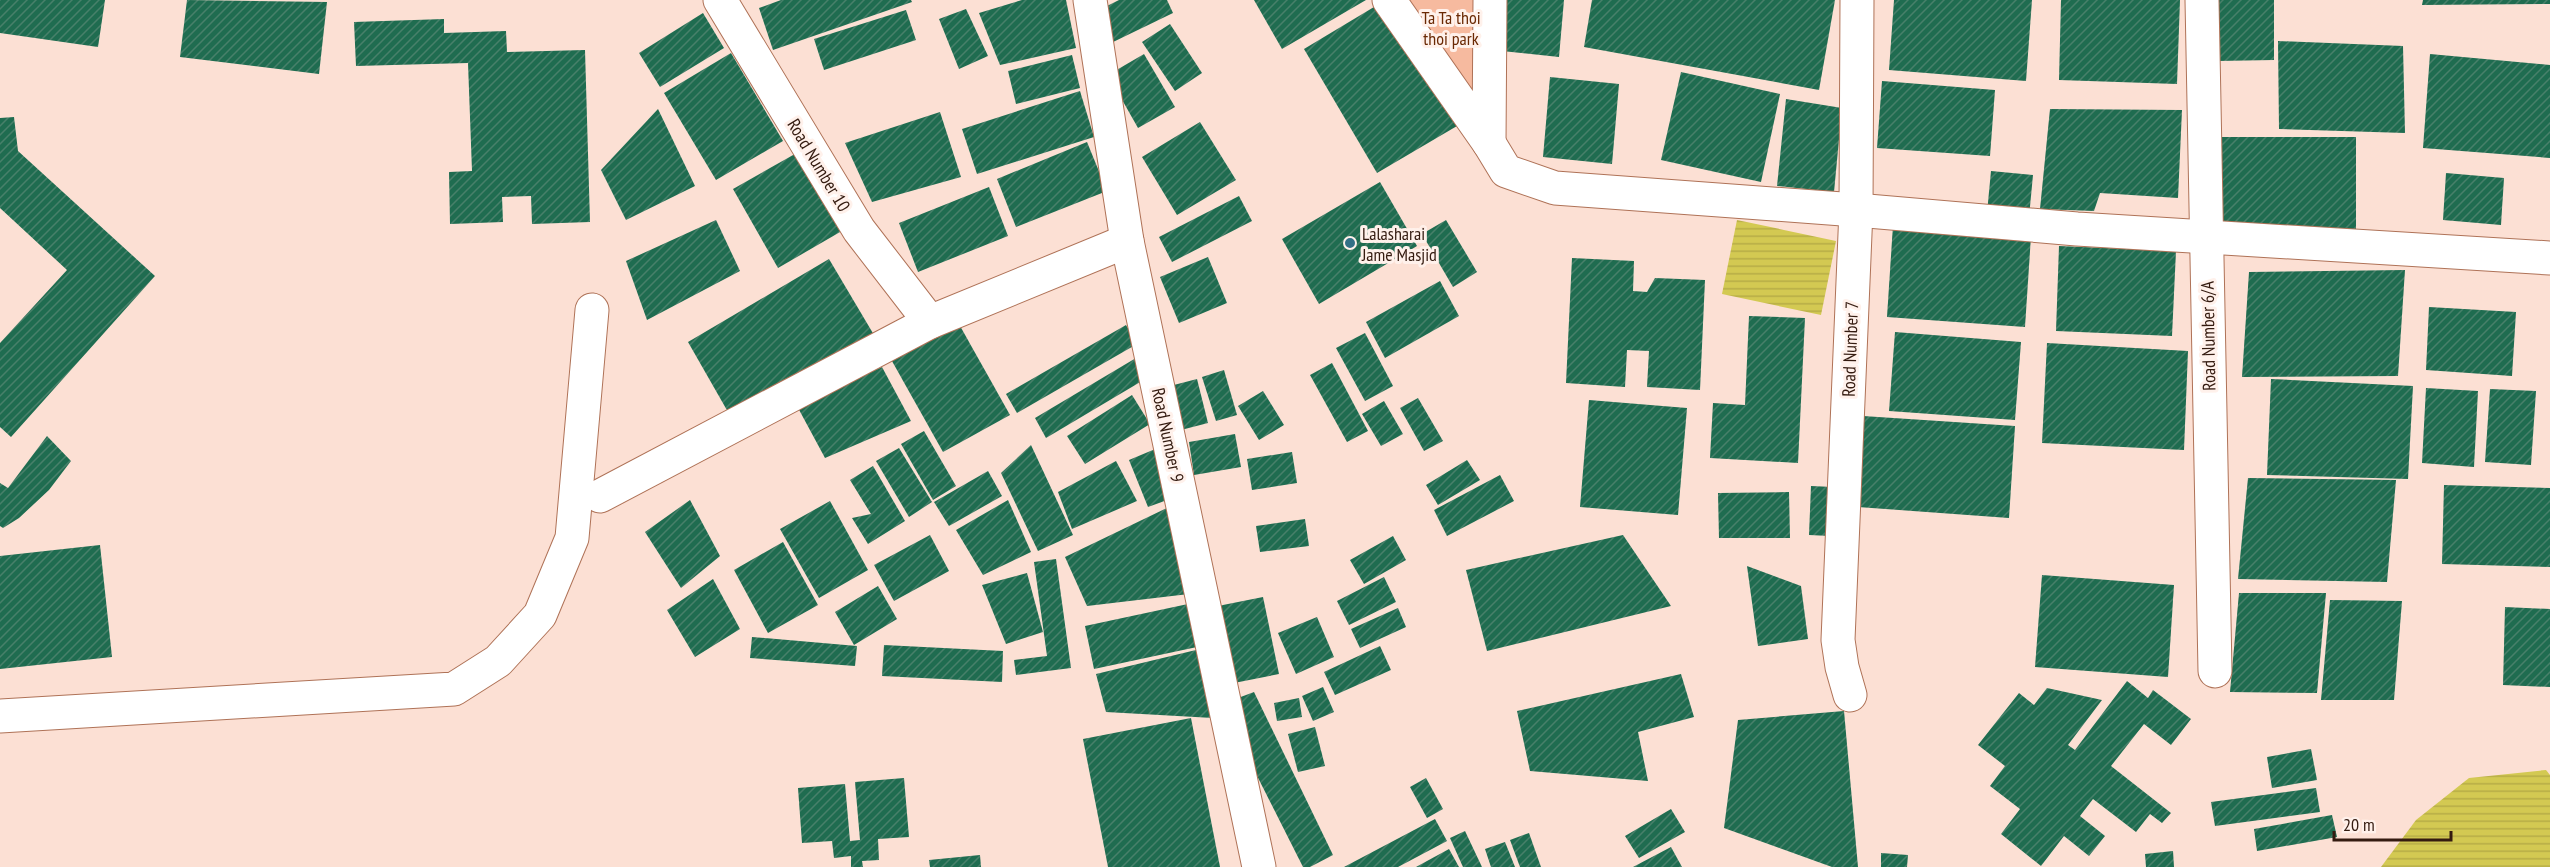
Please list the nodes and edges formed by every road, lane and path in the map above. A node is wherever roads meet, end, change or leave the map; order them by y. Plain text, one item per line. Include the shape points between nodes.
1 (720, 0) edge
2 (1090, 0) edge
3 (1389, 0) edge
4 (1490, 0) edge
5 (1857, 0) edge
6 (2202, 0) edge
7 (1489, 143) junction
8 (1856, 210) junction
9 (2206, 237) junction
10 (1127, 241) junction
11 (2550, 258) edge
12 (592, 310) dead end
13 (930, 322) junction
14 (600, 496) dead end
15 (2215, 671) dead end
16 (1850, 695) dead end
17 (0, 716) edge
18 (1245, 800) junction
19 (1259, 867) edge
20 (1283, 867) edge

1 - 13 street, Road Number 10 via 859,230
2 - 10 street, Road Number 9
3 - 7 street
4 - 7 street
5 - 8 street, Road Number 7
6 - 9 street, Road Number 6/A
7 - 8 street via 1506,171 1555,188
8 - 9 street
8 - 16 street, Road Number 7 via 1838,640
9 - 11 street
9 - 15 street, Road Number 6/A
10 - 13 street
10 - 18 street, Road Number 9
12 - 17 street via 572,538 540,615 498,661 454,689
13 - 14 street
18 - 19 street, Road Number 9
18 - 20 street

